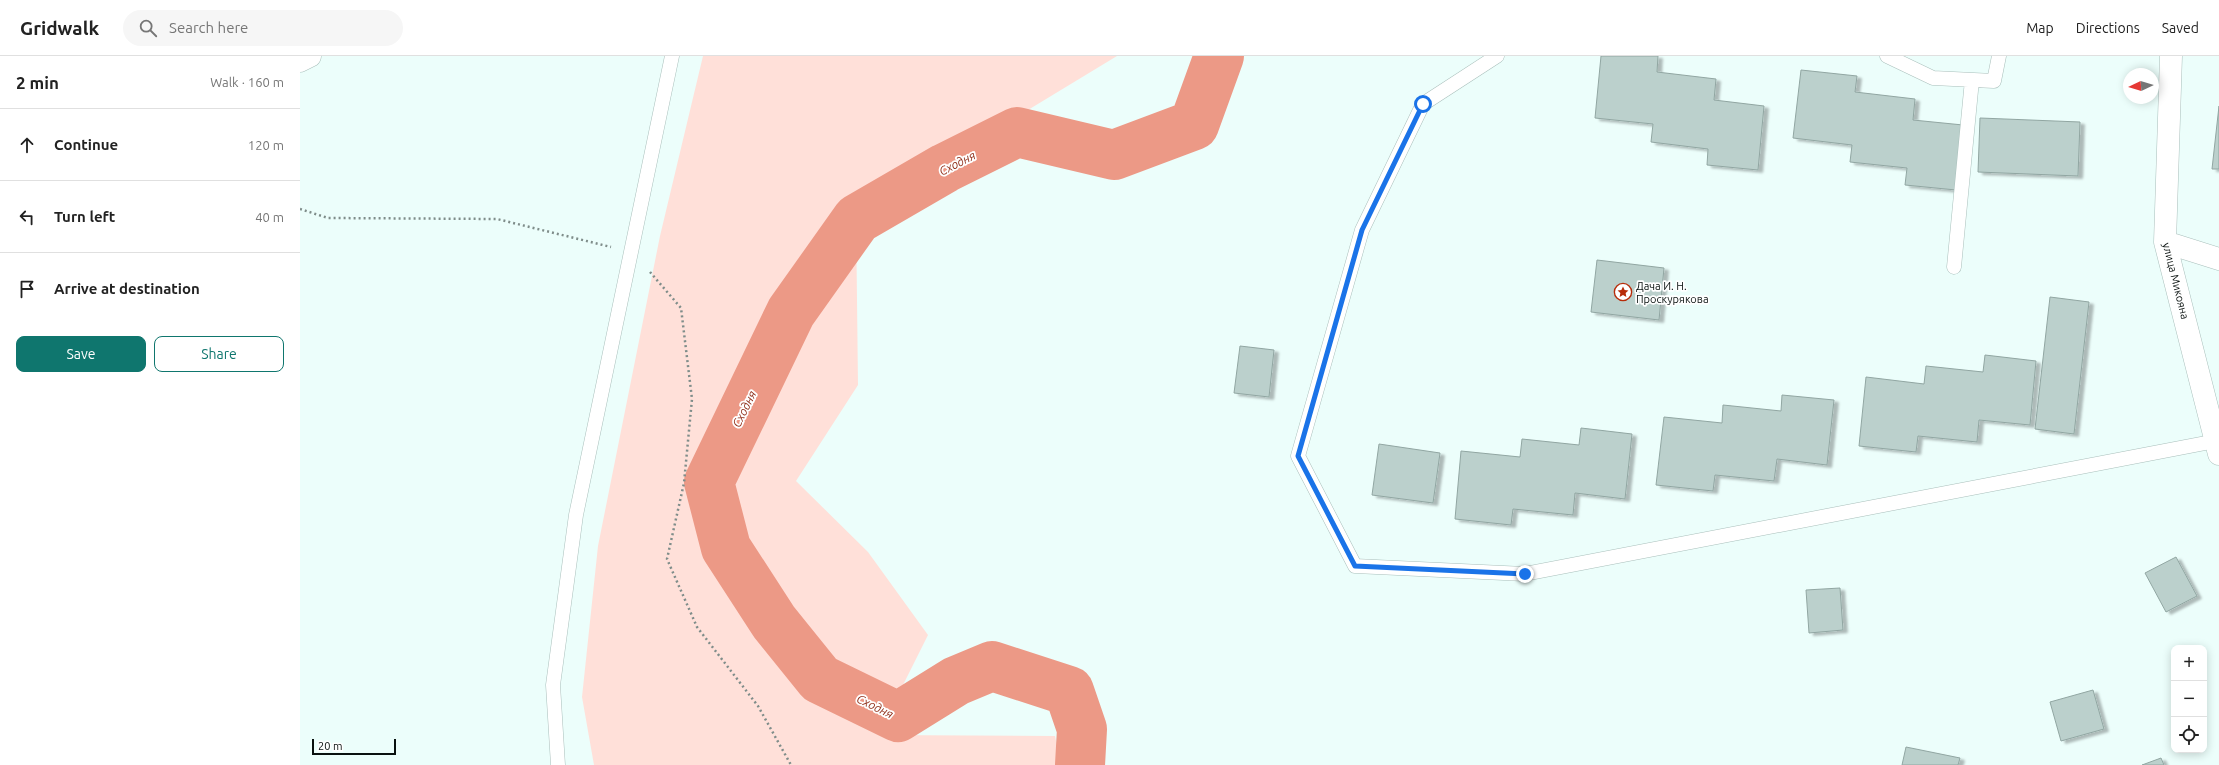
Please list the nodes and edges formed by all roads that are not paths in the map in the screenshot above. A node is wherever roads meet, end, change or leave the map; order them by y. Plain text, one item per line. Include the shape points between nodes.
1 (310, 56) edge
2 (672, 56) edge
3 (1497, 56) edge
4 (1887, 56) edge
5 (1999, 56) edge
6 (2171, 56) edge
7 (300, 61) edge
8 (1972, 80) junction
9 (2165, 242) junction
10 (2218, 258) edge
11 (1954, 267) dead end
12 (2217, 448) edge
13 (558, 765) edge

1 - 7 street
2 - 13 lane via 576,515 553,685
3 - 12 lane via 1423,104 1362,230 1298,456 1355,566 1525,574
4 - 8 lane via 1933,78
5 - 8 lane via 1994,81
6 - 9 street, улица Микояна
8 - 11 lane
9 - 10 street
9 - 12 street, улица Микояна

